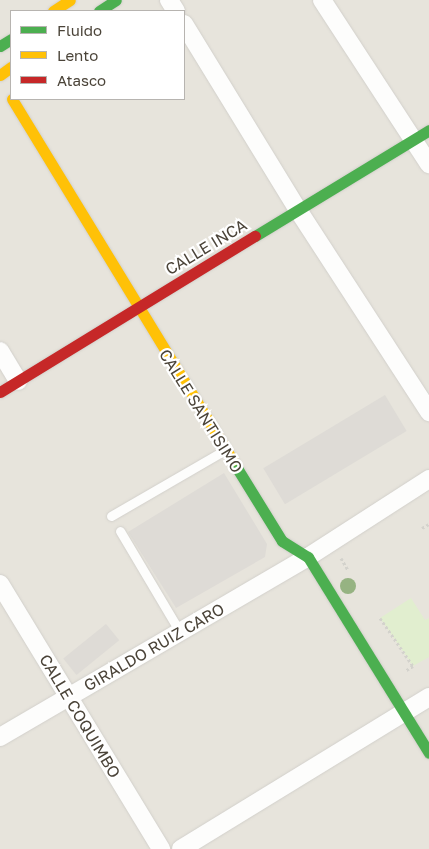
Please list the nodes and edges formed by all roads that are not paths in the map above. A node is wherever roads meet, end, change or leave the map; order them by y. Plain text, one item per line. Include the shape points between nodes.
1 (70, 0) edge
2 (116, 0) edge
3 (322, 0) edge
4 (55, 10) edge
5 (101, 10) edge
6 (185, 26) edge
7 (0, 79) edge
8 (10, 95) edge
9 (13, 100) edge
10 (429, 130) edge
11 (413, 139) junction
12 (429, 164) edge
13 (298, 210) junction
14 (138, 308) junction
15 (0, 351) edge
16 (18, 381) junction
17 (0, 392) edge
18 (429, 412) edge
19 (225, 450) junction
20 (429, 479) edge
21 (111, 516) dead end
22 (120, 531) dead end
23 (308, 557) junction
24 (0, 584) edge
25 (180, 632) junction
26 (69, 697) junction
27 (429, 697) edge
28 (404, 711) junction
29 (0, 738) edge
30 (429, 753) edge
31 (161, 849) edge
32 (181, 849) edge

1 - 4 main road
2 - 5 main road
3 - 11 street
6 - 13 street
7 - 8 street, CALLE SANTISIMO
9 - 14 main road, CALLE SANTISIMO
10 - 11 main road, CALLE INCA
11 - 12 street
11 - 13 main road, CALLE INCA
13 - 14 main road, CALLE INCA
13 - 18 street
14 - 16 main road, CALLE INCA
14 - 19 main road, CALLE SANTISIMO
15 - 16 street
16 - 17 main road, CALLE INCA
19 - 21 lane
19 - 23 main road, CALLE SANTISIMO via 282,541
20 - 23 street, GIRALDO RUIZ CARO
22 - 25 lane
23 - 25 street, GIRALDO RUIZ CARO
23 - 28 main road, CALLE SANTISIMO
24 - 26 street, CALLE COQUIMBO
25 - 26 street, GIRALDO RUIZ CARO
26 - 29 street, GIRALDO RUIZ CARO
26 - 31 street, CALLE COQUIMBO
27 - 28 street
28 - 30 main road, CALLE SANTISIMO
28 - 32 street

